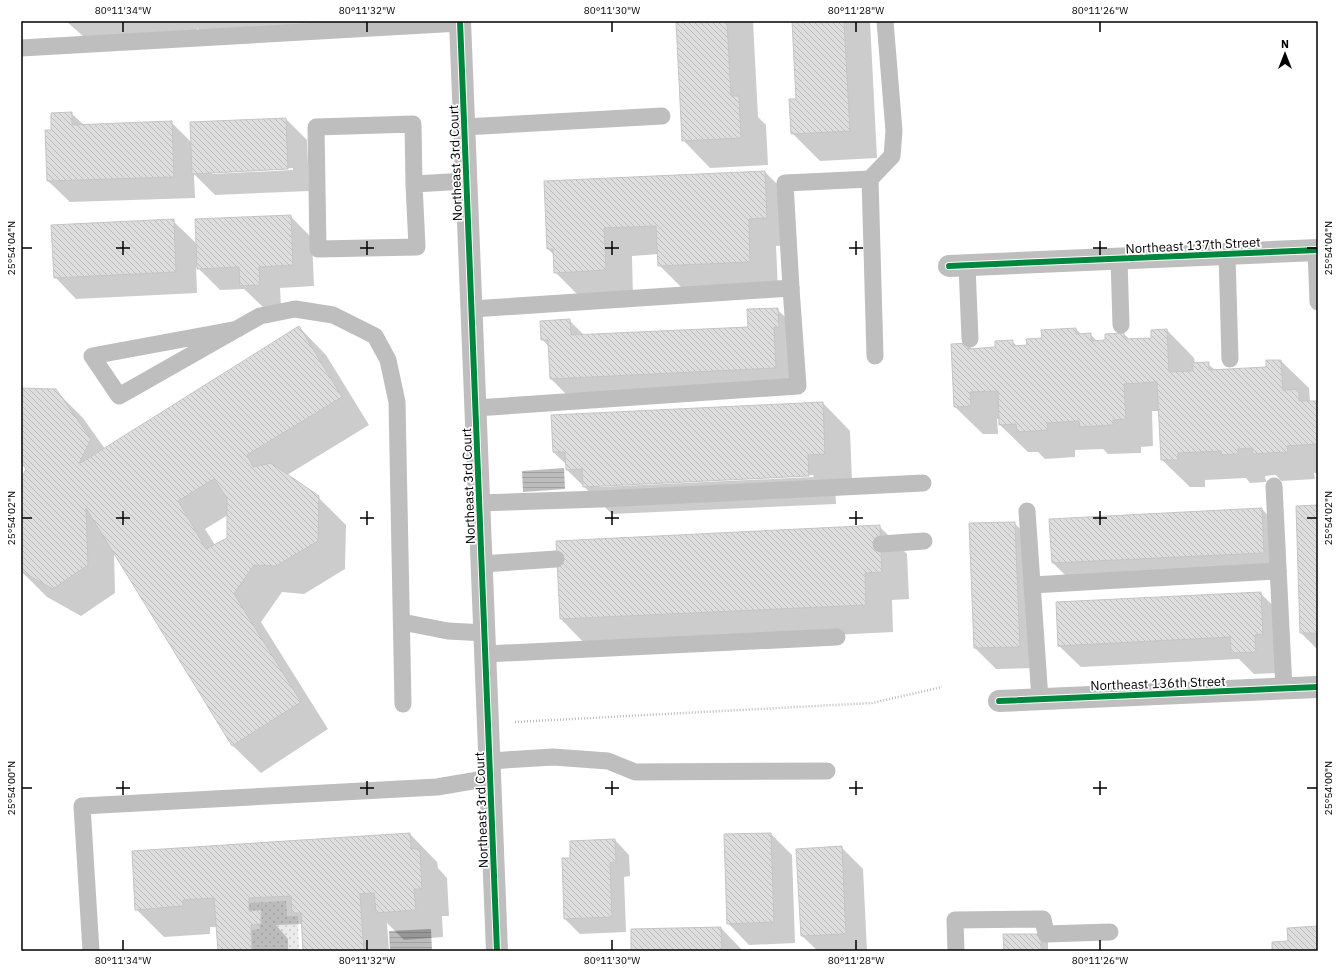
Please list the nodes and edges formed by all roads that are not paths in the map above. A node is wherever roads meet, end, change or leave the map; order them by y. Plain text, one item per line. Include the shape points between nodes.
1 (885, 21) edge
2 (460, 22) edge
3 (21, 48) edge
4 (662, 116) dead end
5 (464, 127) junction
6 (870, 179) junction
7 (466, 181) junction
8 (414, 184) junction
9 (1317, 250) edge
10 (1227, 254) junction
11 (1119, 259) junction
12 (958, 266) joint
13 (791, 288) junction
14 (1318, 302) edge
15 (472, 308) junction
16 (1121, 325) dead end
17 (238, 329) junction
18 (970, 339) dead end
19 (875, 356) dead end
20 (1230, 359) dead end
21 (476, 408) junction
22 (923, 483) dead end
23 (1274, 486) dead end
24 (480, 503) junction
25 (1027, 511) dead end
26 (924, 542) dead end
27 (881, 544) dead end
28 (556, 560) dead end
29 (482, 564) junction
30 (1278, 571) junction
31 (1032, 585) junction
32 (402, 622) junction
33 (837, 637) dead end
34 (485, 644) junction
35 (1318, 688) edge
36 (1284, 689) junction
37 (1040, 699) junction
38 (999, 700) dead end
39 (403, 704) dead end
40 (490, 769) junction
41 (828, 771) dead end
42 (1110, 932) dead end
43 (91, 951) edge
44 (497, 951) edge
45 (956, 951) edge

1 - 6 lane via 894,132 892,156
2 - 3 lane
2 - 5 street, Northeast 3rd Court
4 - 5 lane
5 - 7 street, Northeast 3rd Court
6 - 13 lane via 785,182
6 - 19 lane
7 - 8 lane
7 - 15 street, Northeast 3rd Court
8 - 8 lane via 413,124 316,127 318,249 417,247
9 - 10 street, Northeast 137th Street
9 - 14 lane
10 - 11 street, Northeast 137th Street
10 - 20 lane
11 - 12 street, Northeast 137th Street
11 - 16 lane
12 - 18 lane
13 - 15 lane
13 - 21 lane via 798,386
15 - 21 street, Northeast 3rd Court
17 - 17 lane via 119,396 92,356 100,355
17 - 32 lane via 260,316 295,310 333,315 375,336 388,360 397,402
21 - 24 street, Northeast 3rd Court
22 - 24 lane
23 - 30 lane
24 - 29 street, Northeast 3rd Court
25 - 31 lane
26 - 27 lane
28 - 29 lane
29 - 34 street, Northeast 3rd Court
30 - 31 lane
30 - 36 lane
31 - 37 lane
32 - 34 lane via 448,632
32 - 39 lane
33 - 34 lane
34 - 40 street, Northeast 3rd Court
35 - 36 street, Northeast 136th Street
36 - 37 street, Northeast 136th Street
37 - 38 street, Northeast 136th Street
40 - 41 lane via 552,757 608,761 635,772
40 - 43 lane via 430,787 82,806
40 - 44 street, Northeast 3rd Court
42 - 45 lane via 1046,934 1043,919 955,920

